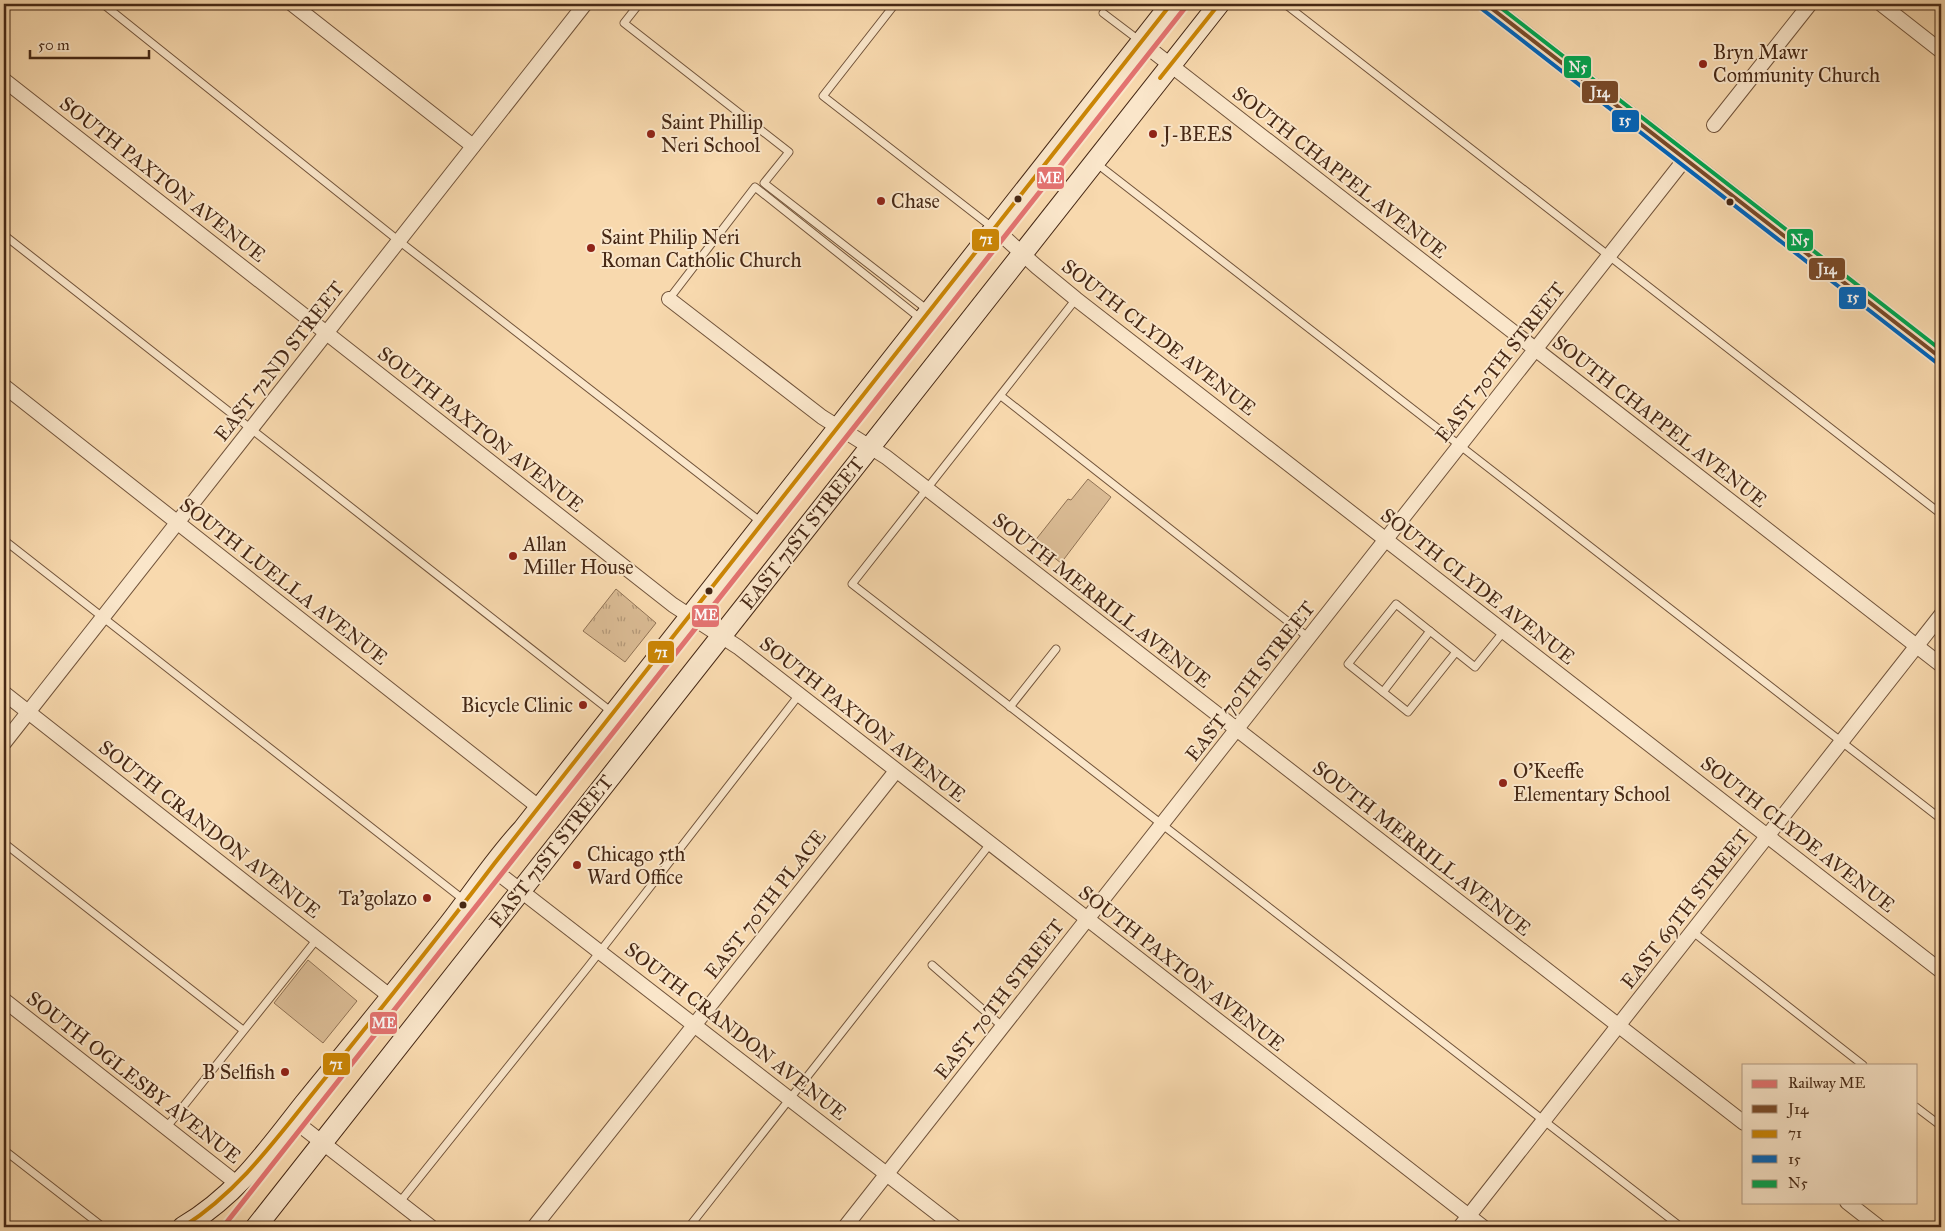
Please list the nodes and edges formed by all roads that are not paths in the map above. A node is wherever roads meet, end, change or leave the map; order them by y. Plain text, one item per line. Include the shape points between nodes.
1 (103, 4) edge
2 (292, 4) edge
3 (585, 4) edge
4 (639, 4) edge
5 (894, 4) edge
6 (1171, 4) edge
7 (1219, 4) edge
8 (1285, 4) edge
9 (1486, 4) edge
10 (1810, 4) edge
11 (1881, 4) edge
12 (1103, 13) dead end
13 (1141, 42) junction
14 (1941, 51) edge
15 (1171, 65) junction
16 (4, 80) edge
17 (1714, 125) dead end
18 (473, 146) junction
19 (1685, 159) junction
20 (1094, 161) junction
21 (994, 228) junction
22 (4, 235) edge
23 (399, 241) junction
24 (1022, 253) junction
25 (1610, 256) junction
26 (669, 299) joint
27 (1076, 299) junction
28 (927, 317) junction
29 (326, 333) junction
30 (1536, 350) junction
31 (1941, 358) edge
32 (4, 386) edge
33 (1001, 396) junction
34 (838, 427) junction
35 (251, 429) junction
36 (1460, 445) junction
37 (869, 447) junction
38 (928, 489) junction
39 (1941, 514) edge
40 (177, 523) junction
41 (764, 524) junction
42 (4, 540) edge
43 (1386, 540) junction
44 (1941, 615) edge
45 (690, 616) junction
46 (102, 618) junction
47 (1430, 631) junction
48 (1504, 631) junction
49 (720, 637) junction
50 (1309, 638) junction
51 (1917, 646) junction
52 (1056, 649) dead end
53 (1456, 652) junction
54 (1941, 666) edge
55 (1383, 692) junction
56 (4, 693) edge
57 (799, 695) junction
58 (1010, 707) junction
59 (28, 712) junction
60 (614, 714) junction
61 (1237, 730) junction
62 (1842, 741) junction
63 (4, 743) edge
64 (896, 771) junction
65 (540, 808) junction
66 (1941, 819) edge
67 (1162, 825) junction
68 (1768, 836) junction
69 (4, 843) edge
70 (990, 844) junction
71 (490, 867) junction
72 (521, 890) junction
73 (466, 902) junction
74 (1088, 920) junction
75 (1692, 932) junction
76 (317, 939) junction
77 (601, 951) junction
78 (932, 965) dead end
79 (1941, 971) edge
80 (391, 997) junction
81 (4, 1000) edge
82 (695, 1025) junction
83 (1003, 1026) junction
84 (1619, 1026) junction
85 (243, 1030) junction
86 (1861, 1064) edge
87 (790, 1099) junction
88 (1918, 1109) edge
89 (292, 1120) junction
90 (1742, 1120) edge
91 (1544, 1121) junction
92 (1941, 1126) edge
93 (166, 1128) junction
94 (322, 1143) junction
95 (4, 1150) edge
96 (887, 1174) junction
97 (239, 1185) junction
98 (399, 1203) junction
99 (1849, 1204) edge
100 (1464, 1222) edge
101 (102, 1227) edge
102 (183, 1227) edge
103 (256, 1227) edge
104 (431, 1227) edge
105 (534, 1227) edge
106 (688, 1227) edge
107 (846, 1227) edge
108 (955, 1227) edge
109 (1482, 1227) edge
110 (1681, 1227) edge
111 (1879, 1227) edge

1 - 23 lane
2 - 18 street
3 - 18 street, EAST 72ND STREET
4 - 28 lane via 624,23 789,152 764,184
5 - 21 lane via 823,96
6 - 13 main road, EAST 71ST STREET
7 - 15 main road, EAST 71ST STREET
8 - 25 lane
9 - 19 street
10 - 17 street
11 - 14 street
12 - 13 lane
13 - 15 street, SOUTH CHAPPEL AVENUE
13 - 21 main road, EAST 71ST STREET
15 - 20 main road, EAST 71ST STREET
15 - 30 street, SOUTH CHAPPEL AVENUE
16 - 29 street, SOUTH PAXTON AVENUE
18 - 23 street, EAST 72ND STREET
19 - 25 street, EAST 70TH STREET
19 - 31 street
20 - 24 main road, EAST 71ST STREET
20 - 36 lane
21 - 24 street, SOUTH CLYDE AVENUE
21 - 28 main road, EAST 71ST STREET
22 - 35 lane
23 - 29 street, EAST 72ND STREET
23 - 41 lane
24 - 27 street, SOUTH CLYDE AVENUE
24 - 37 main road, EAST 71ST STREET
25 - 30 street, EAST 70TH STREET
25 - 39 lane
26 - 28 lane via 756,187
26 - 34 street, SOUTH MERRILL AVENUE
27 - 33 lane
27 - 43 street, SOUTH CLYDE AVENUE
28 - 34 main road, EAST 71ST STREET
29 - 35 street, EAST 72ND STREET
29 - 45 street, SOUTH PAXTON AVENUE
30 - 36 street, EAST 70TH STREET
30 - 51 street, SOUTH CHAPPEL AVENUE
32 - 40 street, SOUTH LUELLA AVENUE
33 - 38 lane
33 - 50 lane
34 - 37 street, SOUTH MERRILL AVENUE
34 - 41 main road, EAST 71ST STREET
35 - 40 street, EAST 72ND STREET
35 - 60 lane
36 - 43 street, EAST 70TH STREET
36 - 62 lane
37 - 38 street, SOUTH MERRILL AVENUE
37 - 49 main road, EAST 71ST STREET
38 - 58 lane via 852,584
38 - 61 street, SOUTH MERRILL AVENUE
40 - 46 street, EAST 72ND STREET
40 - 65 street, SOUTH LUELLA AVENUE
41 - 45 main road, EAST 71ST STREET
42 - 46 lane
43 - 48 street, SOUTH CLYDE AVENUE
43 - 50 street, EAST 70TH STREET
44 - 51 street, EAST 69TH STREET
45 - 49 street, SOUTH PAXTON AVENUE
45 - 60 main road, EAST 71ST STREET
46 - 59 street, EAST 72ND STREET
46 - 73 lane
47 - 53 lane
47 - 55 lane
47 - 55 lane via 1396,604 1348,664
48 - 53 lane via 1475,667
48 - 68 street, SOUTH CLYDE AVENUE
49 - 57 street, SOUTH PAXTON AVENUE via 738,647
49 - 72 main road, EAST 71ST STREET
50 - 61 street, EAST 70TH STREET
51 - 54 street, SOUTH CHAPPEL AVENUE
51 - 62 street, EAST 69TH STREET
52 - 58 lane
53 - 55 lane via 1408,712
56 - 59 street, SOUTH CRANDON AVENUE
57 - 64 street, SOUTH PAXTON AVENUE
57 - 77 lane
58 - 67 lane
59 - 63 street, EAST 72ND STREET
59 - 76 street, SOUTH CRANDON AVENUE
60 - 65 main road, EAST 71ST STREET
61 - 67 street, EAST 70TH STREET
61 - 84 street, SOUTH MERRILL AVENUE
62 - 66 lane
62 - 68 street, EAST 69TH STREET
64 - 70 street, SOUTH PAXTON AVENUE
64 - 82 street, EAST 70TH PLACE
65 - 71 main road, EAST 71ST STREET
67 - 74 street, EAST 70TH STREET
67 - 91 lane
68 - 75 street, EAST 69TH STREET
68 - 79 street, SOUTH CLYDE AVENUE
69 - 85 lane
70 - 74 street, SOUTH PAXTON AVENUE
70 - 87 lane
71 - 72 street, SOUTH CRANDON AVENUE
71 - 73 main road, EAST 71ST STREET
72 - 77 street, SOUTH CRANDON AVENUE
72 - 94 main road, EAST 71ST STREET
73 - 80 main road, EAST 71ST STREET
74 - 83 street, EAST 70TH STREET
74 - 100 street, SOUTH PAXTON AVENUE
75 - 84 street, EAST 69TH STREET
75 - 86 lane
76 - 80 street, SOUTH CRANDON AVENUE
76 - 85 lane
77 - 82 street, SOUTH CRANDON AVENUE
77 - 98 lane
78 - 83 lane
80 - 89 main road, EAST 71ST STREET
81 - 93 street, SOUTH OGLESBY AVENUE
82 - 87 street, SOUTH CRANDON AVENUE
82 - 105 street, EAST 70TH PLACE
83 - 96 street, EAST 70TH STREET
84 - 90 street, SOUTH MERRILL AVENUE
84 - 91 street, EAST 69TH STREET
85 - 93 lane
87 - 96 street, SOUTH CRANDON AVENUE
87 - 106 lane
88 - 92 lane
89 - 94 street
89 - 97 main road, EAST 71ST STREET
91 - 100 street, EAST 69TH STREET
91 - 110 lane
93 - 97 street, SOUTH OGLESBY AVENUE
94 - 98 street
94 - 103 main road, EAST 71ST STREET
95 - 101 lane
96 - 107 street, EAST 70TH STREET
96 - 108 street, SOUTH CRANDON AVENUE
97 - 102 main road, EAST 71ST STREET
98 - 104 street
99 - 111 street
100 - 109 street, SOUTH PAXTON AVENUE

